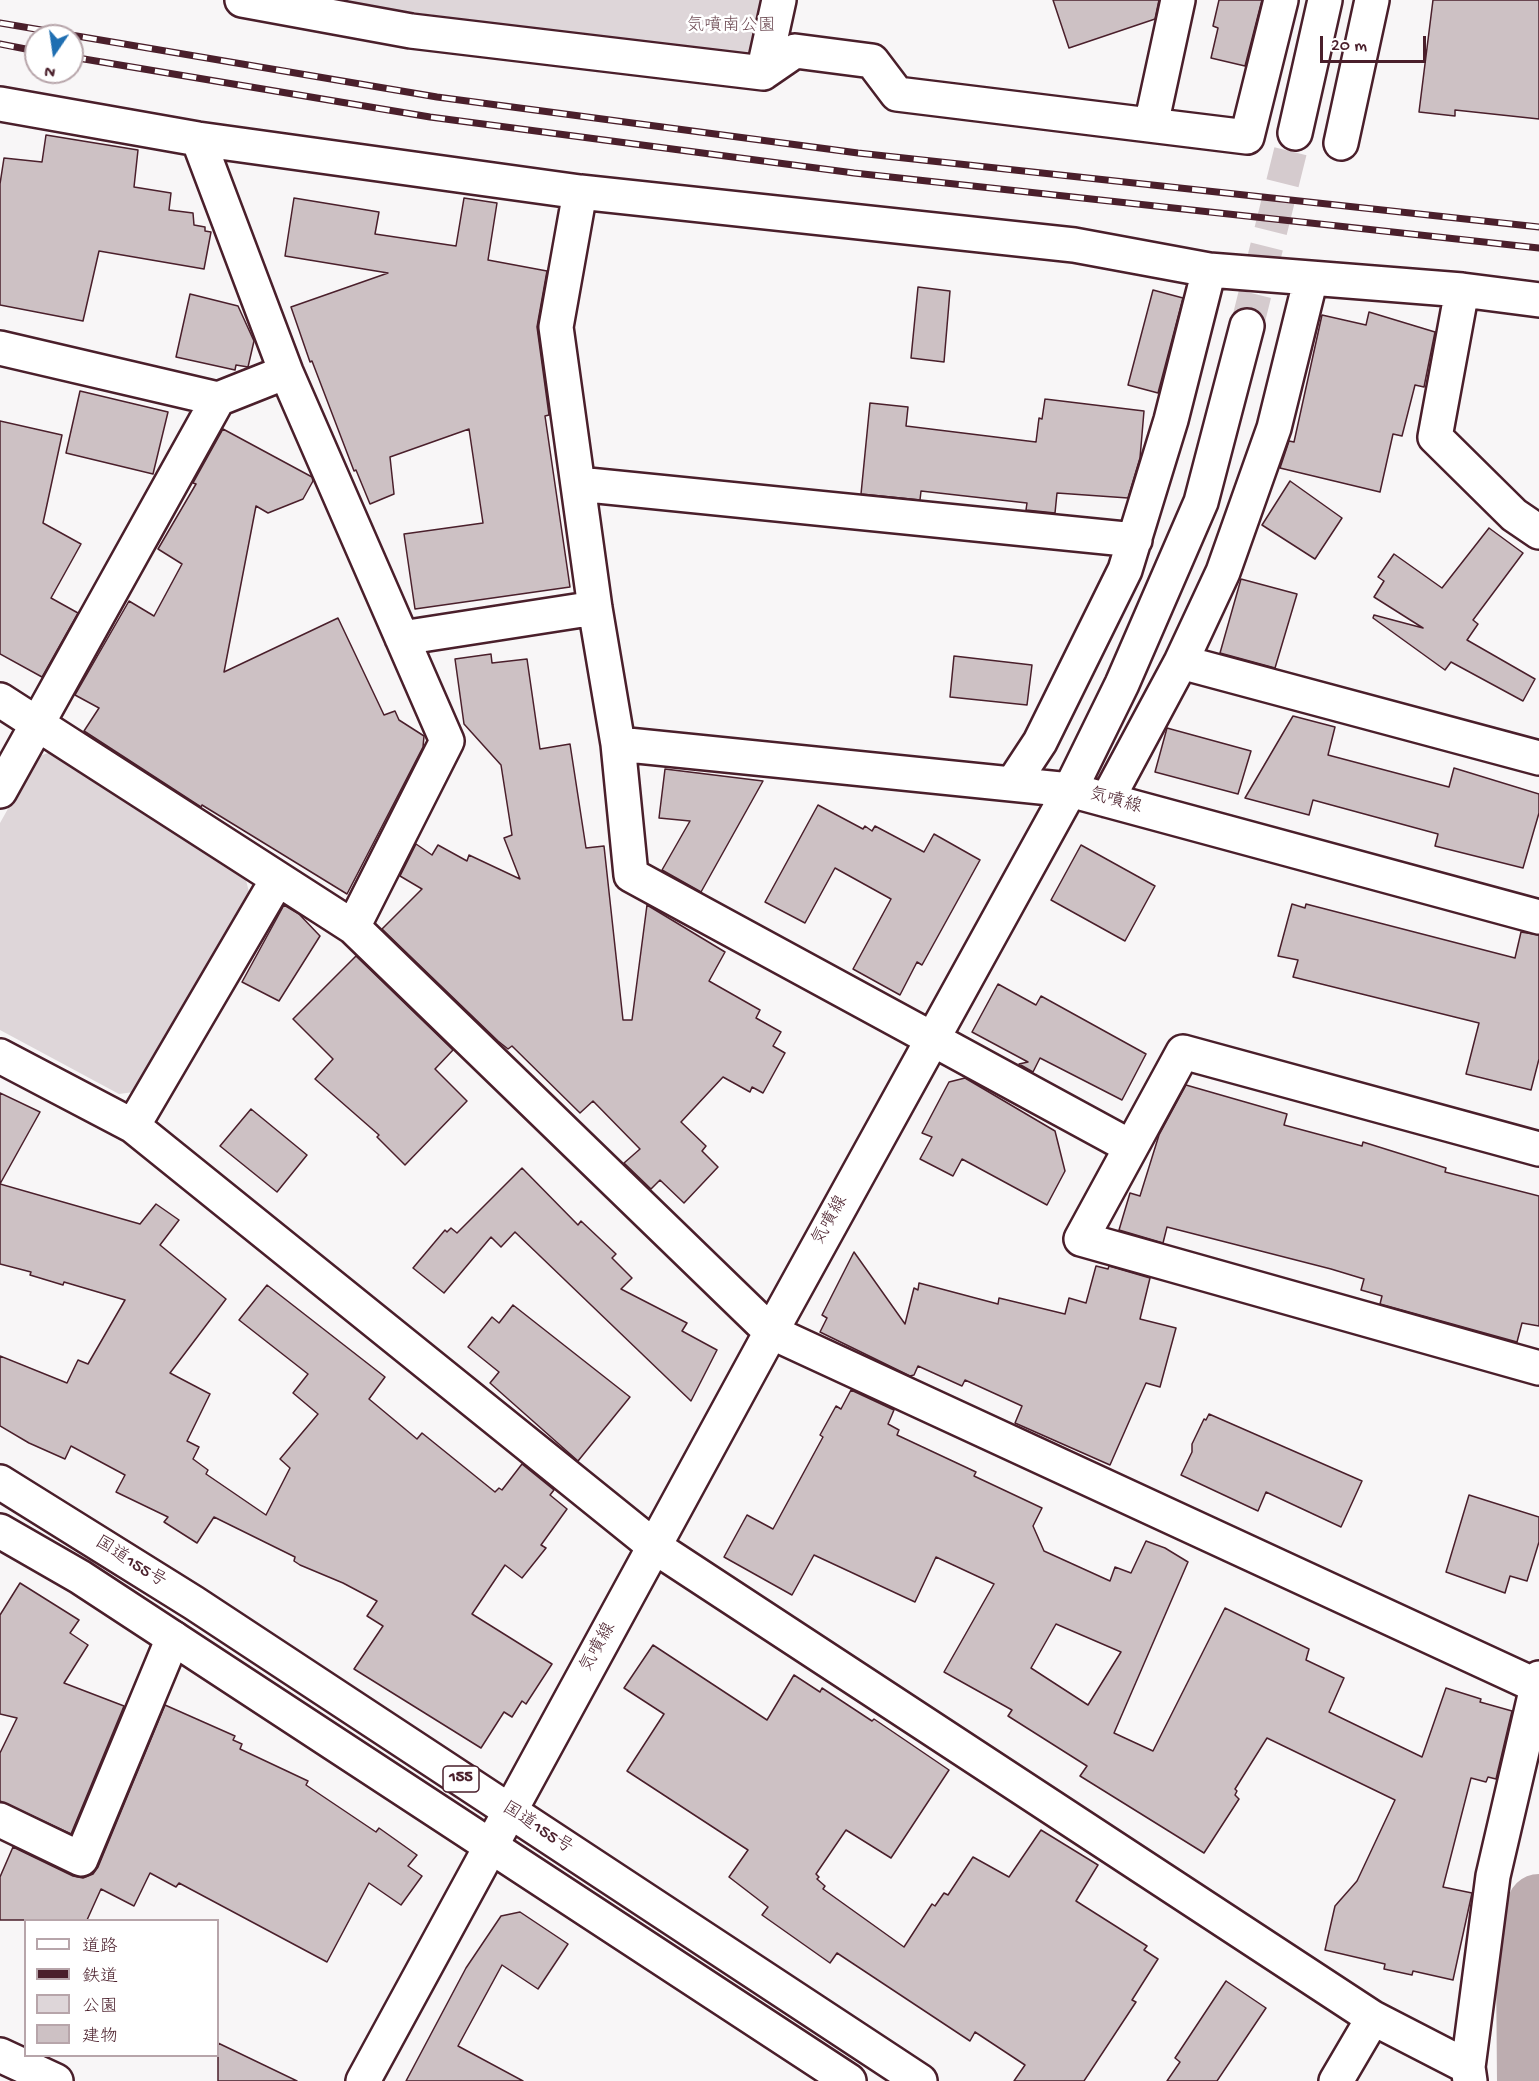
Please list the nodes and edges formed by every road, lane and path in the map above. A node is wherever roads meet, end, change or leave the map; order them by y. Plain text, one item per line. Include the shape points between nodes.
1 (242, 0) edge
2 (779, 0) edge
3 (1179, 0) edge
4 (1281, 0) edge
5 (1325, 0) edge
6 (1372, 0) edge
7 (763, 73) junction
8 (0, 104) edge
9 (1151, 125) junction
10 (1295, 133) tunnel mouth
11 (198, 139) junction
12 (1341, 143) dead end
13 (580, 192) junction
14 (1209, 270) junction
15 (1311, 278) junction
16 (1462, 290) junction
17 (1539, 300) edge
18 (1247, 326) tunnel mouth
19 (0, 348) edge
20 (286, 372) junction
21 (218, 399) junction
22 (578, 484) junction
23 (1539, 532) edge
24 (1135, 540) junction
25 (595, 608) junction
26 (402, 638) junction
27 (1181, 663) junction
28 (0, 700) edge
29 (38, 725) junction
30 (618, 744) junction
31 (1539, 758) edge
32 (1012, 783) junction
33 (1070, 790) junction
34 (0, 791) edge
35 (1107, 800) junction
36 (277, 880) junction
37 (1539, 917) edge
38 (353, 927) junction
39 (931, 1039) junction
40 (0, 1056) edge
41 (133, 1126) junction
42 (1131, 1147) junction
43 (1539, 1149) edge
44 (771, 1332) junction
45 (1539, 1368) edge
46 (0, 1482) edge
47 (0, 1531) edge
48 (655, 1547) junction
49 (173, 1638) junction
50 (1538, 1682) edge
51 (509, 1811) junction
52 (0, 1820) edge
53 (489, 1846) junction
54 (1373, 2018) junction
55 (0, 2055) edge
56 (1469, 2074) edge
57 (56, 2081) edge
58 (363, 2081) edge
59 (849, 2081) edge
60 (920, 2081) edge
61 (1336, 2081) edge

1 - 7 main road via 411,31
2 - 7 main road
3 - 9 main road
4 - 9 main road via 1247,137
5 - 10 main road
6 - 12 main road
7 - 9 main road via 795,51 872,61 897,94
8 - 11 main road
11 - 13 main road
11 - 20 main road
13 - 14 main road via 1074,245
13 - 22 main road via 556,327
14 - 15 main road
14 - 24 main road via 1171,420
15 - 16 main road
15 - 27 main road via 1274,428 1223,572
16 - 17 main road
16 - 23 main road via 1434,436 1514,515
18 - 33 main road via 1201,502 1122,684
19 - 21 main road
20 - 21 main road
20 - 26 main road
21 - 29 main road
22 - 24 main road
22 - 25 main road
24 - 32 main road via 1125,570 1040,742
25 - 26 main road
25 - 30 main road
26 - 38 main road via 447,741
27 - 31 main road
27 - 35 main road
28 - 29 main road
29 - 34 main road
29 - 36 main road
30 - 32 main road
30 - 39 main road via 631,875
32 - 33 main road
33 - 35 main road, 気噴線
33 - 39 main road, 気噴線
35 - 37 main road, 気噴線
36 - 38 main road
36 - 41 main road
38 - 44 main road
39 - 42 main road
39 - 44 main road, 気噴線
40 - 41 main road
41 - 48 main road
42 - 43 main road via 1183,1053
42 - 45 main road via 1081,1239
44 - 48 main road, 気噴線
44 - 50 main road
46 - 51 main road, 国道155号 / 155 via 194,1603
47 - 49 main road, 155
48 - 51 main road, 気噴線
48 - 54 main road
49 - 52 main road via 81,1859
49 - 53 main road, 155
50 - 56 main road via 1493,1876
51 - 53 main road, 気噴線
51 - 60 main road, 国道155号 / 155
53 - 58 main road, 気噴線
53 - 59 main road, 155
54 - 56 main road
54 - 61 main road
55 - 57 main road

